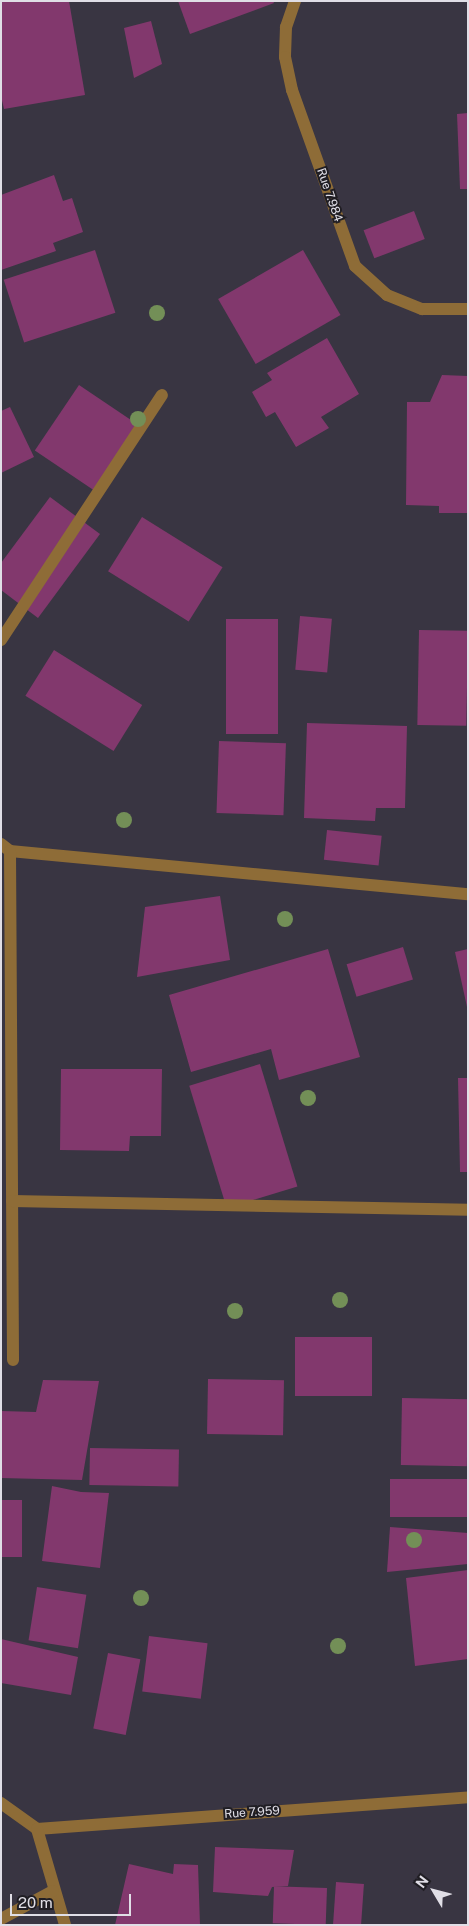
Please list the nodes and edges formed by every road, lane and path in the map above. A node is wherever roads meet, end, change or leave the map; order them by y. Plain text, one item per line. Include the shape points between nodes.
1 (296, 1) edge
2 (468, 309) edge
3 (162, 396) dead end
4 (1, 640) edge
5 (6, 848) edge
6 (1, 862) edge
7 (468, 894) edge
8 (12, 1201) junction
9 (468, 1210) edge
10 (13, 1360) dead end
11 (468, 1797) edge
12 (1, 1803) edge
13 (37, 1829) junction
14 (53, 1891) junction
15 (1, 1919) edge
16 (64, 1925) edge

1 - 2 street, Rue 7.984 via 286,27 285,56 292,90 354,266 387,295 422,309
3 - 4 street
5 - 6 street
5 - 7 street
5 - 8 street
8 - 9 street
8 - 10 street
11 - 13 street, Rue 7.959
12 - 13 street
13 - 14 street
14 - 15 street
14 - 16 street

